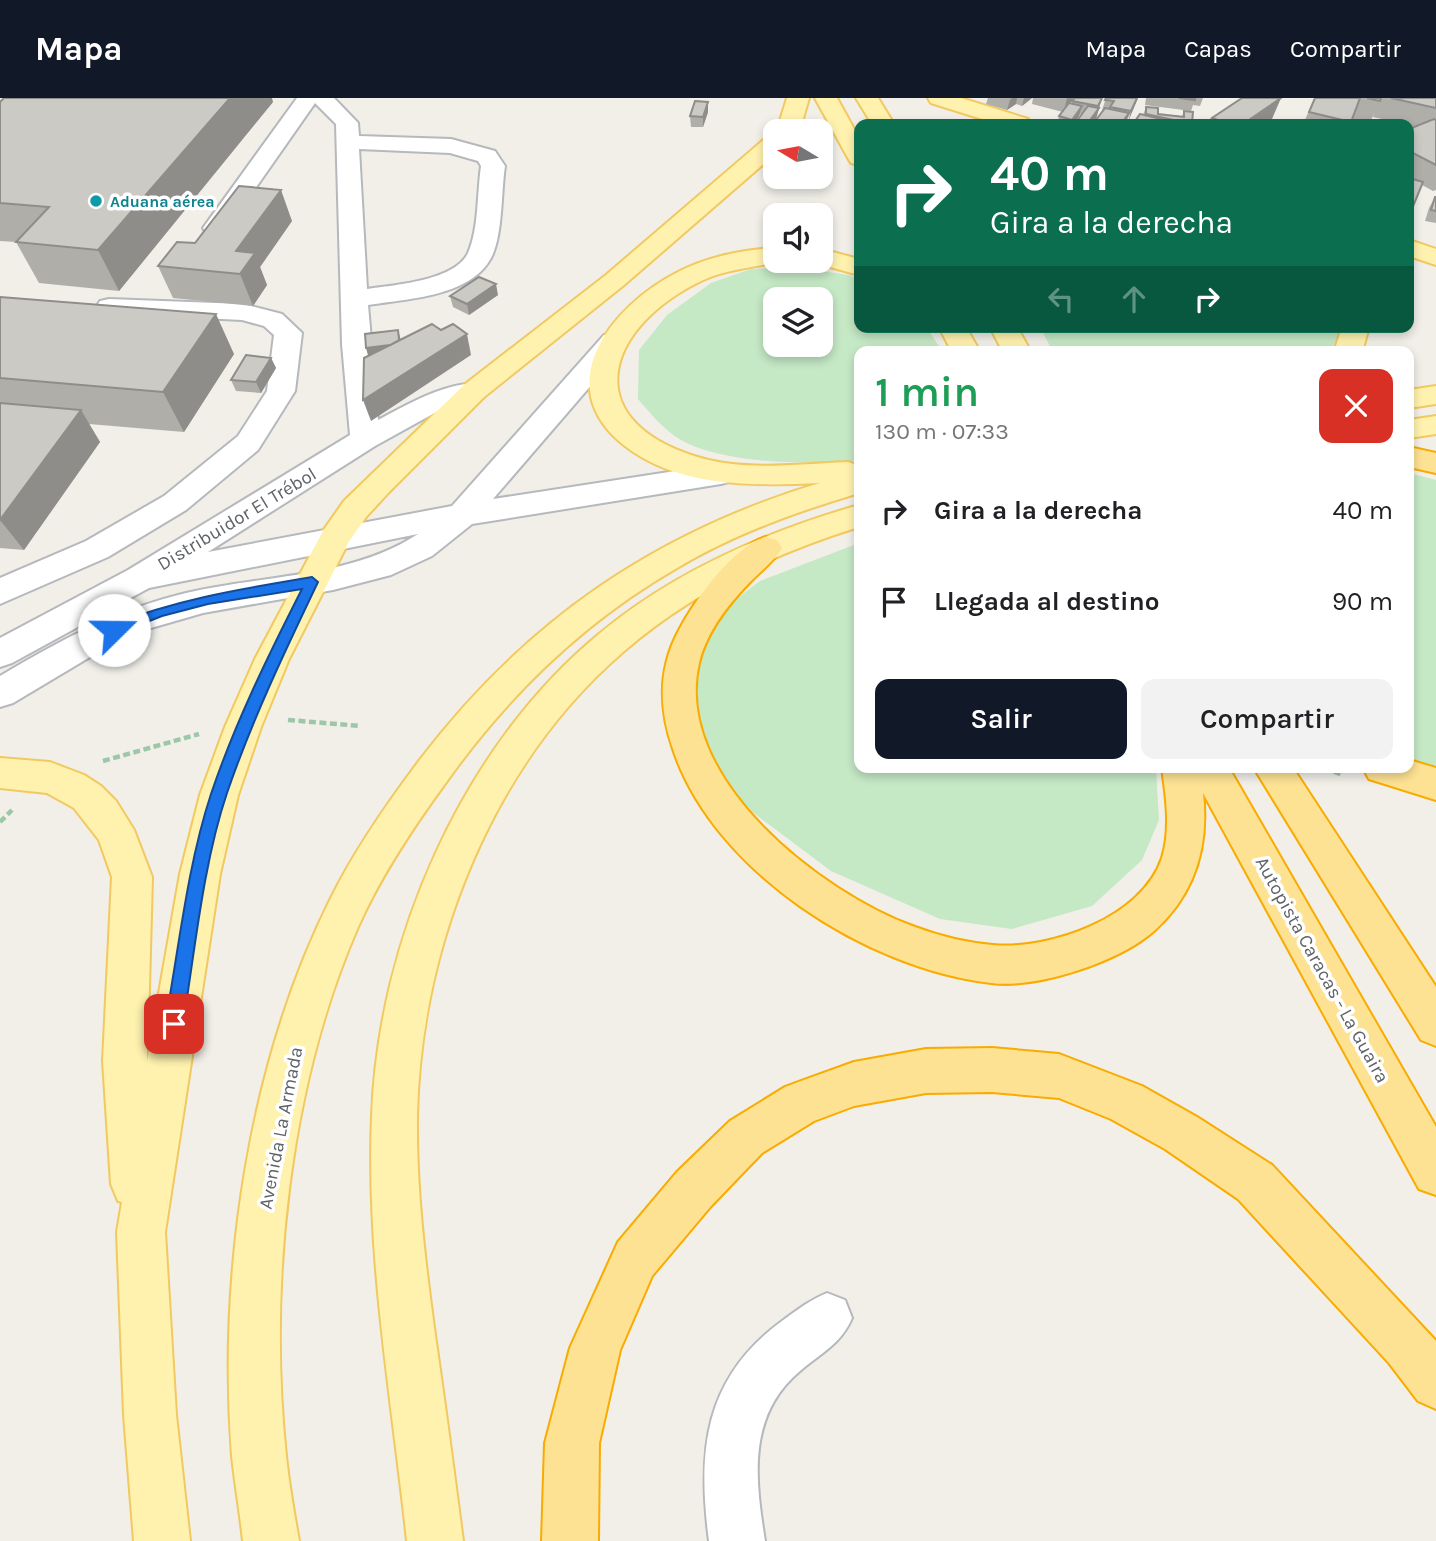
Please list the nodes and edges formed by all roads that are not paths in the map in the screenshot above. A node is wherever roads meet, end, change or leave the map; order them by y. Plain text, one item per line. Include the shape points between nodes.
1 (798, 98) edge
2 (826, 98) edge
3 (867, 98) edge
4 (939, 98) edge
5 (319, 99) edge
6 (792, 119) edge
7 (880, 119) edge
8 (1004, 119) edge
9 (348, 142) junction
10 (854, 150) edge
11 (763, 152) edge
12 (204, 243) edge
13 (1414, 250) edge
14 (763, 257) edge
15 (1436, 257) edge
16 (833, 260) edge
17 (854, 266) edge
18 (354, 299) junction
19 (78, 306) edge
20 (614, 341) junction
21 (474, 391) junction
22 (1436, 395) edge
23 (1414, 398) edge
24 (1436, 425) edge
25 (1414, 428) edge
26 (365, 439) junction
27 (1414, 458) edge
28 (1436, 463) edge
29 (854, 472) edge
30 (721, 474) junction
31 (854, 484) edge
32 (460, 517) junction
33 (854, 518) edge
34 (334, 539) junction
35 (766, 548) junction
36 (140, 578) junction
37 (312, 582) junction
38 (0, 592) edge
39 (0, 654) edge
40 (0, 693) edge
41 (0, 773) edge
42 (1182, 773) edge
43 (1212, 773) edge
44 (1276, 773) edge
45 (1399, 773) edge
46 (1436, 784) edge
47 (1436, 1025) edge
48 (1436, 1172) edge
49 (141, 1232) junction
50 (827, 1318) dead end
51 (1436, 1383) edge
52 (162, 1541) edge
53 (271, 1541) edge
54 (435, 1541) edge
55 (570, 1541) edge
56 (737, 1541) edge

1 - 6 main road
2 - 10 main road
3 - 7 main road
4 - 8 main road
5 - 9 lane via 347,123
5 - 12 lane
9 - 18 lane
9 - 18 lane via 450,146 487,156 493,166 480,256 470,268 440,283
11 - 21 main road via 615,280
13 - 15 main road
14 - 20 main road via 722,264 674,284
16 - 17 main road
18 - 26 lane
19 - 38 lane via 164,298 273,320 288,333 281,391 248,443 175,503 97,549
20 - 30 main road via 602,365 600,382 609,414 654,450
20 - 32 lane, Distribuidor El Trébol
21 - 26 lane, Distribuidor El Trébol via 430,404
21 - 34 main road via 370,493
22 - 23 main road
24 - 25 main road
26 - 36 lane, Distribuidor El Trébol
27 - 28 highway
29 - 30 main road
30 - 32 lane, Distribuidor El Trébol via 582,493
31 - 53 main road, Avenida La Armada via 748,520 677,552 575,620 520,666 443,754 366,873 338,926 298,1034 273,1153 264,1218 256,1362 259,1454
32 - 34 lane, Distribuidor El Trébol
32 - 37 lane, Distribuidor El Trébol via 394,562
33 - 35 main road
34 - 36 lane, Distribuidor El Trébol
34 - 37 main road
35 - 42 highway via 740,570 710,607 691,642 679,680 680,717 691,754 706,786 757,846 800,881 891,937 942,954 995,964 1087,950 1128,928 1156,902 1177,871 1186,805
35 - 54 main road via 671,602 611,643 580,674 495,778 434,901 405,1005 397,1071 394,1175 403,1287
36 - 39 lane
37 - 40 lane, Distribuidor El Trébol via 159,612 67,653
37 - 49 main road via 272,659 219,795 200,874
41 - 49 main road via 48,777 80,791 97,804 125,850 132,877 125,1062
43 - 48 highway, Autopista Caracas - La Guaira
44 - 47 highway
45 - 46 highway
49 - 52 main road
50 - 56 lane via 761,1373 735,1420 729,1494
51 - 55 highway via 1407,1345 1255,1182 1126,1102 1059,1076 992,1069 926,1071 854,1084 801,1103 746,1137 635,1259 595,1348 572,1443

